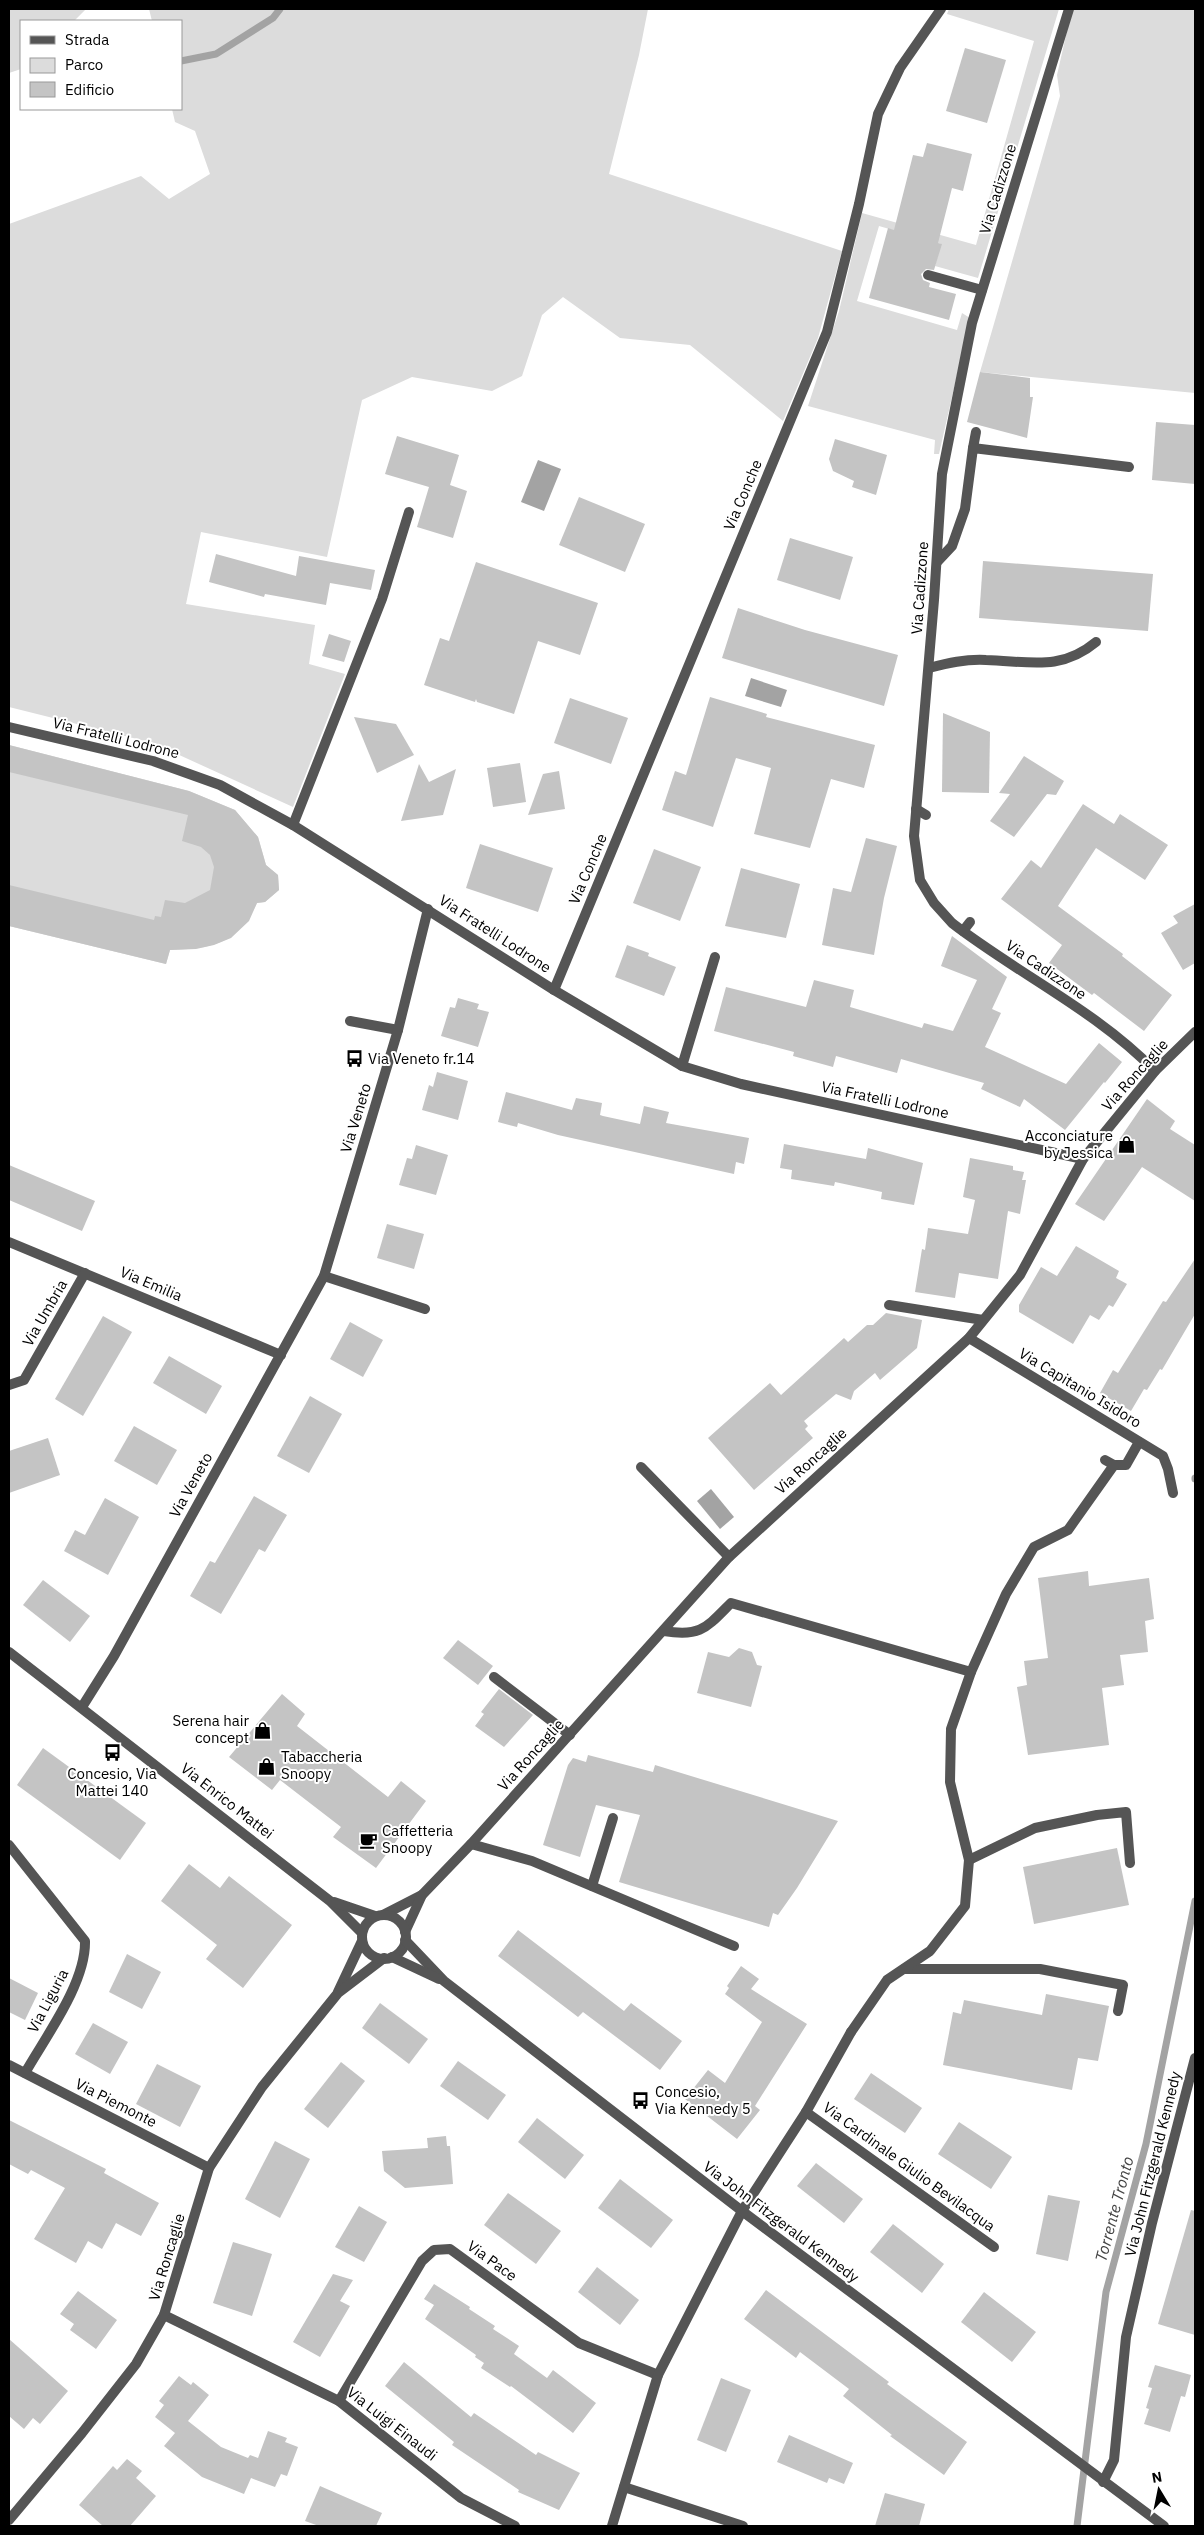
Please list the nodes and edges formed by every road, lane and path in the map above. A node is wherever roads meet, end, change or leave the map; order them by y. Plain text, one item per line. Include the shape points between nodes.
1 (942, 9) edge
2 (1070, 9) edge
3 (928, 274) dead end
4 (982, 290) junction
5 (976, 432) dead end
6 (973, 448) junction
7 (1129, 467) dead end
8 (409, 512) dead end
9 (937, 562) junction
10 (1096, 642) dead end
11 (929, 668) junction
12 (9, 727) edge
13 (916, 809) junction
14 (926, 815) dead end
15 (293, 825) junction
16 (428, 909) junction
17 (970, 922) dead end
18 (963, 931) junction
19 (715, 957) dead end
20 (554, 990) junction
21 (350, 1021) dead end
22 (398, 1030) junction
23 (1195, 1032) edge
24 (682, 1066) junction
25 (1155, 1071) junction
26 (1083, 1159) junction
27 (9, 1242) edge
28 (85, 1273) junction
29 (324, 1276) junction
30 (889, 1305) dead end
31 (425, 1309) dead end
32 (983, 1320) junction
33 (969, 1338) junction
34 (281, 1355) junction
35 (9, 1385) edge
36 (1140, 1442) junction
37 (641, 1467) dead end
38 (1173, 1493) dead end
39 (729, 1557) junction
40 (664, 1631) junction
41 (9, 1652) edge
42 (971, 1672) junction
43 (494, 1677) dead end
44 (82, 1707) junction
45 (570, 1735) junction
46 (613, 1818) dead end
47 (471, 1844) junction
48 (9, 1845) edge
49 (969, 1860) junction
50 (1130, 1863) dead end
51 (592, 1886) junction
52 (422, 1895) junction
53 (330, 1901) junction
54 (379, 1916) junction
55 (397, 1920) joint
56 (405, 1936) junction
57 (362, 1937) junction
58 (734, 1946) dead end
59 (370, 1954) joint
60 (388, 1958) junction
61 (904, 1969) junction
62 (444, 1981) junction
63 (338, 1993) junction
64 (1118, 2011) dead end
65 (1195, 2058) edge
66 (9, 2065) edge
67 (25, 2073) junction
68 (806, 2112) junction
69 (209, 2168) junction
70 (742, 2211) junction
71 (994, 2247) dead end
72 (164, 2315) junction
73 (658, 2375) junction
74 (339, 2400) junction
75 (1101, 2480) junction
76 (624, 2488) junction
77 (9, 2520) edge
78 (515, 2526) edge
79 (612, 2526) edge
80 (743, 2526) edge
81 (1164, 2526) edge

1 - 20 street, Via Conche via 900,68 878,114 828,332
2 - 4 street, Via Cadizzone
3 - 4 street
4 - 9 street, Via Cadizzone via 972,323 942,474
5 - 6 street
6 - 7 street
6 - 9 street via 965,509 952,546
8 - 15 street via 382,599
9 - 11 street, Via Cadizzone
10 - 11 street via 1081,654 1057,662 956,661
11 - 13 street, Via Cadizzone
12 - 15 street, Via Fratelli Lodrone via 154,761 220,785
13 - 14 street
13 - 18 street, Via Cadizzone via 914,836 920,880 934,903
15 - 16 street, Via Fratelli Lodrone
16 - 20 street, Via Fratelli Lodrone
16 - 22 street, Via Veneto
17 - 18 street
18 - 25 street, Via Cadizzone via 1102,1026
19 - 24 street
20 - 24 street, Via Fratelli Lodrone
21 - 22 street
22 - 29 street, Via Veneto
23 - 25 street, Via Roncaglie
24 - 26 street, Via Fratelli Lodrone via 741,1084
25 - 26 street, Via Roncaglie
26 - 32 street, Via Roncaglie via 1020,1275
27 - 28 street, Via Emilia
28 - 34 street, Via Emilia
28 - 35 street, Via Umbria via 24,1380
29 - 31 street
29 - 34 street, Via Veneto
30 - 32 street
32 - 33 street, Via Roncaglie
33 - 36 street, Via Capitanio Isidoro
33 - 39 street, Via Roncaglie
34 - 44 street, Via Veneto
36 - 38 street, Via Capitanio Isidoro via 1163,1456 1173,1469
36 - 42 street, Via Cardinale Giulio Bevilacqua via 1126,1465 1109,1463 1068,1530 1034,1547 1006,1594
37 - 39 street
39 - 40 street, Via Roncaglie
40 - 42 street via 696,1632 732,1604
40 - 45 street, Via Roncaglie
41 - 44 street, Via Enrico Mattei
42 - 49 street, Via Cardinale Giulio Bevilacqua via 951,1729 950,1782
43 - 45 street
44 - 53 street, Via Enrico Mattei
45 - 47 street, Via Roncaglie
46 - 51 street
47 - 51 street via 532,1861
47 - 52 street, Via Roncaglie
48 - 67 street, Via Liguria via 85,1941 85,1958 77,1981
49 - 50 street via 1034,1828 1126,1812
49 - 61 street, Via Cardinale Giulio Bevilacqua via 965,1906 930,1951
51 - 58 street
52 - 54 street, Via Roncaglie
52 - 56 street, Via Roncaglie
53 - 54 street, Via Enrico Mattei
53 - 57 street, Via Enrico Mattei
54 - 55 street, Via Enrico Mattei
54 - 57 street via 367,1923
55 - 56 street, Via John Fitzgerald Kennedy
56 - 60 street via 401,1950
56 - 62 street, Via John Fitzgerald Kennedy
57 - 59 street, Via Enrico Mattei
57 - 63 street, Via Roncaglie
59 - 60 street, Via John Fitzgerald Kennedy
60 - 62 street, Via John Fitzgerald Kennedy
60 - 63 street, Via Roncaglie
61 - 64 street via 1049,1970 1123,1985
61 - 68 street, Via Cardinale Giulio Bevilacqua via 887,1980 851,2032
62 - 70 street, Via John Fitzgerald Kennedy
63 - 69 street, Via Roncaglie via 262,2087
65 - 75 street, Via John Fitzgerald Kennedy via 1126,2337 1114,2460
66 - 67 street, Via Piemonte
67 - 69 street, Via Piemonte
68 - 70 street, Via Cardinale Giulio Bevilacqua
68 - 71 street, Via Cardinale Giulio Bevilacqua
69 - 72 street, Via Roncaglie
70 - 73 street, Via Cardinale Giulio Bevilacqua
70 - 75 street, Via John Fitzgerald Kennedy
72 - 74 street, Via Luigi Einaudi
72 - 77 street, Via Roncaglie via 136,2364
73 - 74 street, Via Pace via 579,2343 450,2249 434,2250 422,2261
73 - 76 street, Via Cardinale Giulio Bevilacqua
74 - 78 street, Via Luigi Einaudi via 461,2498
75 - 81 street, Via John Fitzgerald Kennedy
76 - 79 street, Via Cardinale Giulio Bevilacqua
76 - 80 street

